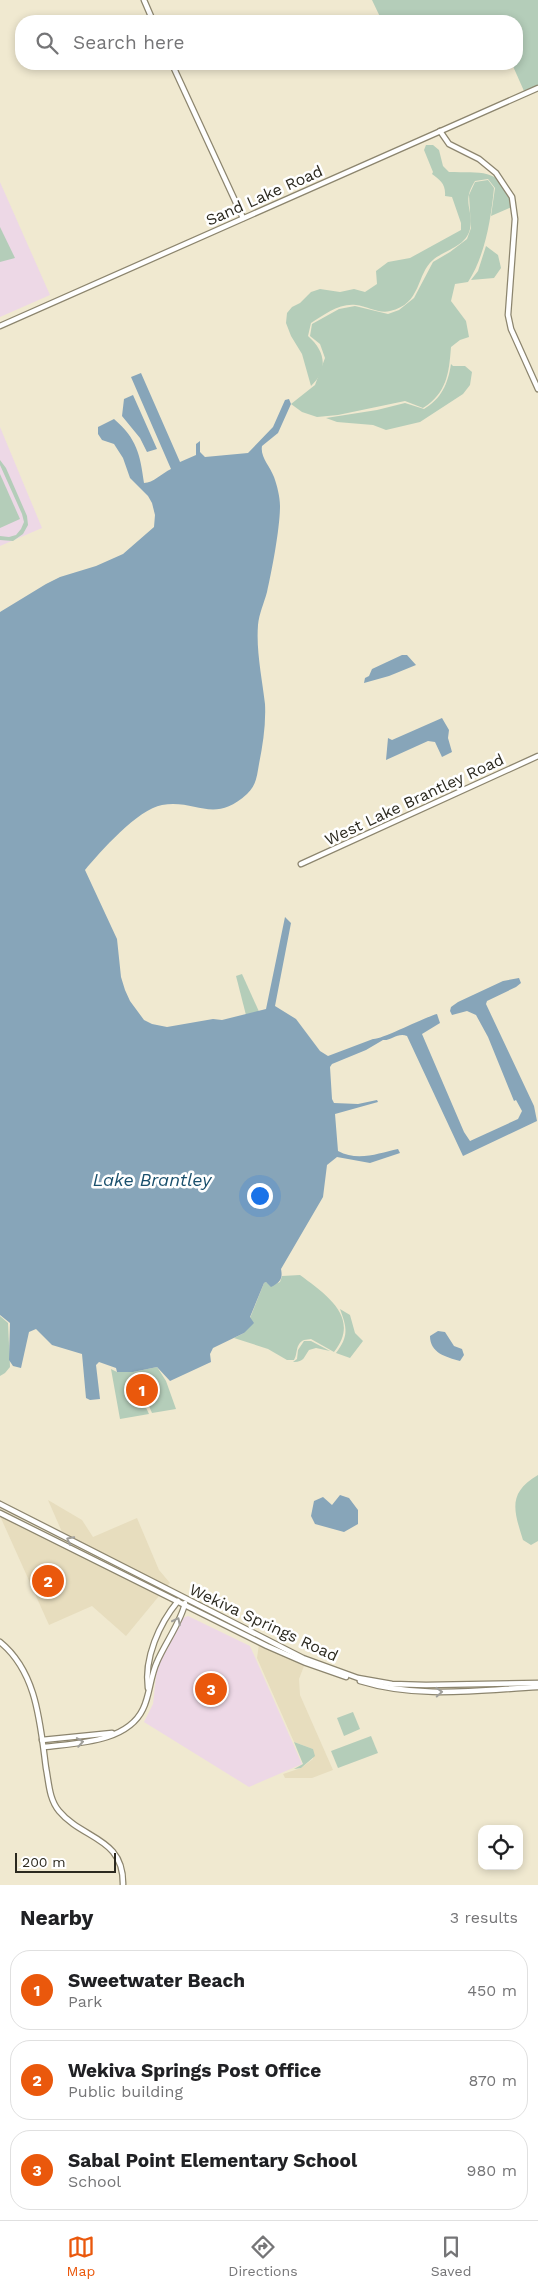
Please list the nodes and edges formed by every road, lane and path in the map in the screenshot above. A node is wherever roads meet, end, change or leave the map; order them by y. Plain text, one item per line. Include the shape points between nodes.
1 (144, 0) edge
2 (150, 15) edge
3 (175, 70) edge
4 (538, 88) edge
5 (440, 131) junction
6 (243, 218) junction
7 (0, 326) edge
8 (538, 389) edge
9 (538, 756) edge
10 (301, 864) dead end
11 (0, 1504) edge
12 (0, 1512) edge
13 (90, 1550) junction
14 (87, 1556) junction
15 (130, 1570) junction
16 (126, 1576) junction
17 (170, 1598) junction
18 (184, 1599) junction
19 (178, 1602) junction
20 (185, 1605) junction
21 (173, 1608) junction
22 (158, 1636) junction
23 (0, 1642) edge
24 (162, 1651) junction
25 (538, 1682) edge
26 (538, 1687) edge
27 (148, 1692) junction
28 (116, 1733) junction
29 (42, 1740) junction
30 (44, 1748) junction
31 (122, 1885) edge

1 - 2 street
3 - 6 street
4 - 5 street, Sand Lake Road
5 - 6 street, Sand Lake Road
5 - 8 street via 449,144 479,159 496,173 512,197 515,218 508,316
6 - 7 street, Sand Lake Road
9 - 10 street, West Lake Brantley Road
13 -> 11 street, Wekiva Springs Road
12 - 14 street, Wekiva Springs Road
13 - 14 street
13 - 15 street, Wekiva Springs Road
14 - 16 street, Wekiva Springs Road
15 - 16 street
15 - 18 street, Wekiva Springs Road
16 - 17 street, Wekiva Springs Road
17 - 19 street, Wekiva Springs Road
17 - 21 street
18 - 19 street
18 - 20 street
18 - 25 street, Wekiva Springs Road via 303,1658 358,1678 426,1685
19 - 20 street, Wekiva Springs Road
19 - 21 street
24 -> 20 street
20 -> 26 street, Wekiva Springs Road via 306,1663 365,1682 430,1692
21 - 22 street
22 - 24 street
22 - 27 street via 147,1667
23 - 29 street via 15,1656 28,1678 36,1701
24 - 27 street
27 - 28 street via 140,1715
28 - 29 street
30 -> 28 street via 100,1739
29 - 30 street
30 - 31 street via 53,1802 66,1818 110,1848 121,1868

